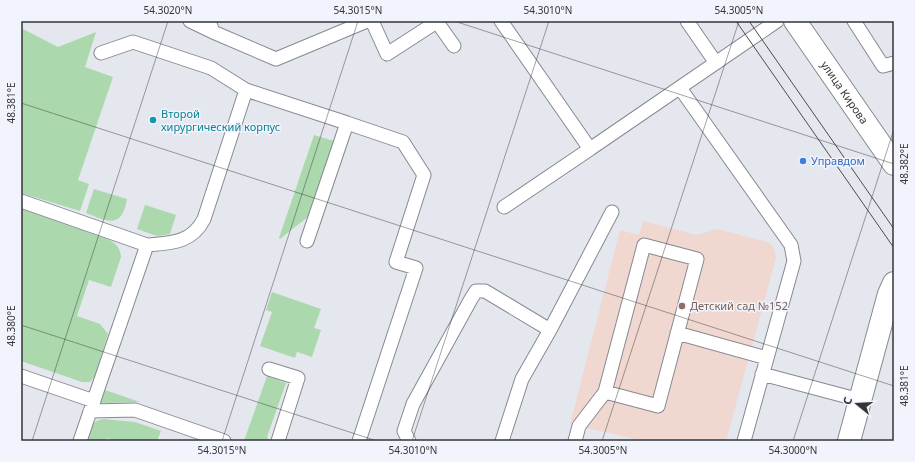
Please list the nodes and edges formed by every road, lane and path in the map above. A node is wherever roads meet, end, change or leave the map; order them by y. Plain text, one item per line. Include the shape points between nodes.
1 (190, 21) edge
2 (367, 21) edge
3 (372, 21) edge
4 (437, 21) edge
5 (501, 21) edge
6 (687, 21) edge
7 (777, 21) edge
8 (795, 21) edge
9 (854, 21) edge
10 (211, 26) edge
11 (454, 46) dead end
12 (101, 53) dead end
13 (716, 63) junction
14 (894, 63) edge
15 (680, 88) junction
16 (246, 90) junction
17 (347, 123) junction
18 (590, 149) junction
19 (894, 164) edge
20 (21, 201) edge
21 (504, 207) dead end
22 (612, 212) dead end
23 (307, 242) dead end
24 (147, 245) junction
25 (894, 283) edge
26 (550, 330) junction
27 (678, 333) junction
28 (767, 358) junction
29 (269, 369) dead end
30 (762, 374) junction
31 (21, 376) edge
32 (605, 392) junction
33 (860, 400) junction
34 (92, 406) junction
35 (80, 441) edge
36 (224, 441) edge
37 (278, 441) edge
38 (359, 441) edge
39 (409, 441) edge
40 (502, 441) edge
41 (575, 441) edge
42 (744, 441) edge
43 (849, 441) edge

1 - 10 lane
2 - 10 lane via 276,59
3 - 4 lane via 387,54
4 - 11 lane
5 - 18 lane
6 - 13 lane
7 - 13 lane
8 - 19 main road, улица Кирова
9 - 14 lane via 883,66
12 - 16 lane via 133,42 211,68
13 - 15 lane
15 - 18 lane
15 - 28 lane via 791,245 794,261
16 - 17 lane
16 - 24 lane via 199,229 182,240
17 - 23 lane
17 - 38 lane via 403,142 424,175 396,262 416,268
18 - 21 lane
20 - 24 lane
22 - 26 lane
24 - 34 lane
25 - 33 main road
26 - 39 lane via 485,291 476,291 413,404 404,431
26 - 40 lane via 522,379
27 - 28 lane
27 - 32 lane via 658,406
27 - 32 lane via 697,259 644,245
28 - 30 lane
29 - 37 lane via 298,378
30 - 33 lane
30 - 42 lane
31 - 34 lane
32 - 41 lane via 579,426
33 - 43 main road
34 - 35 lane
34 - 36 lane via 135,410

